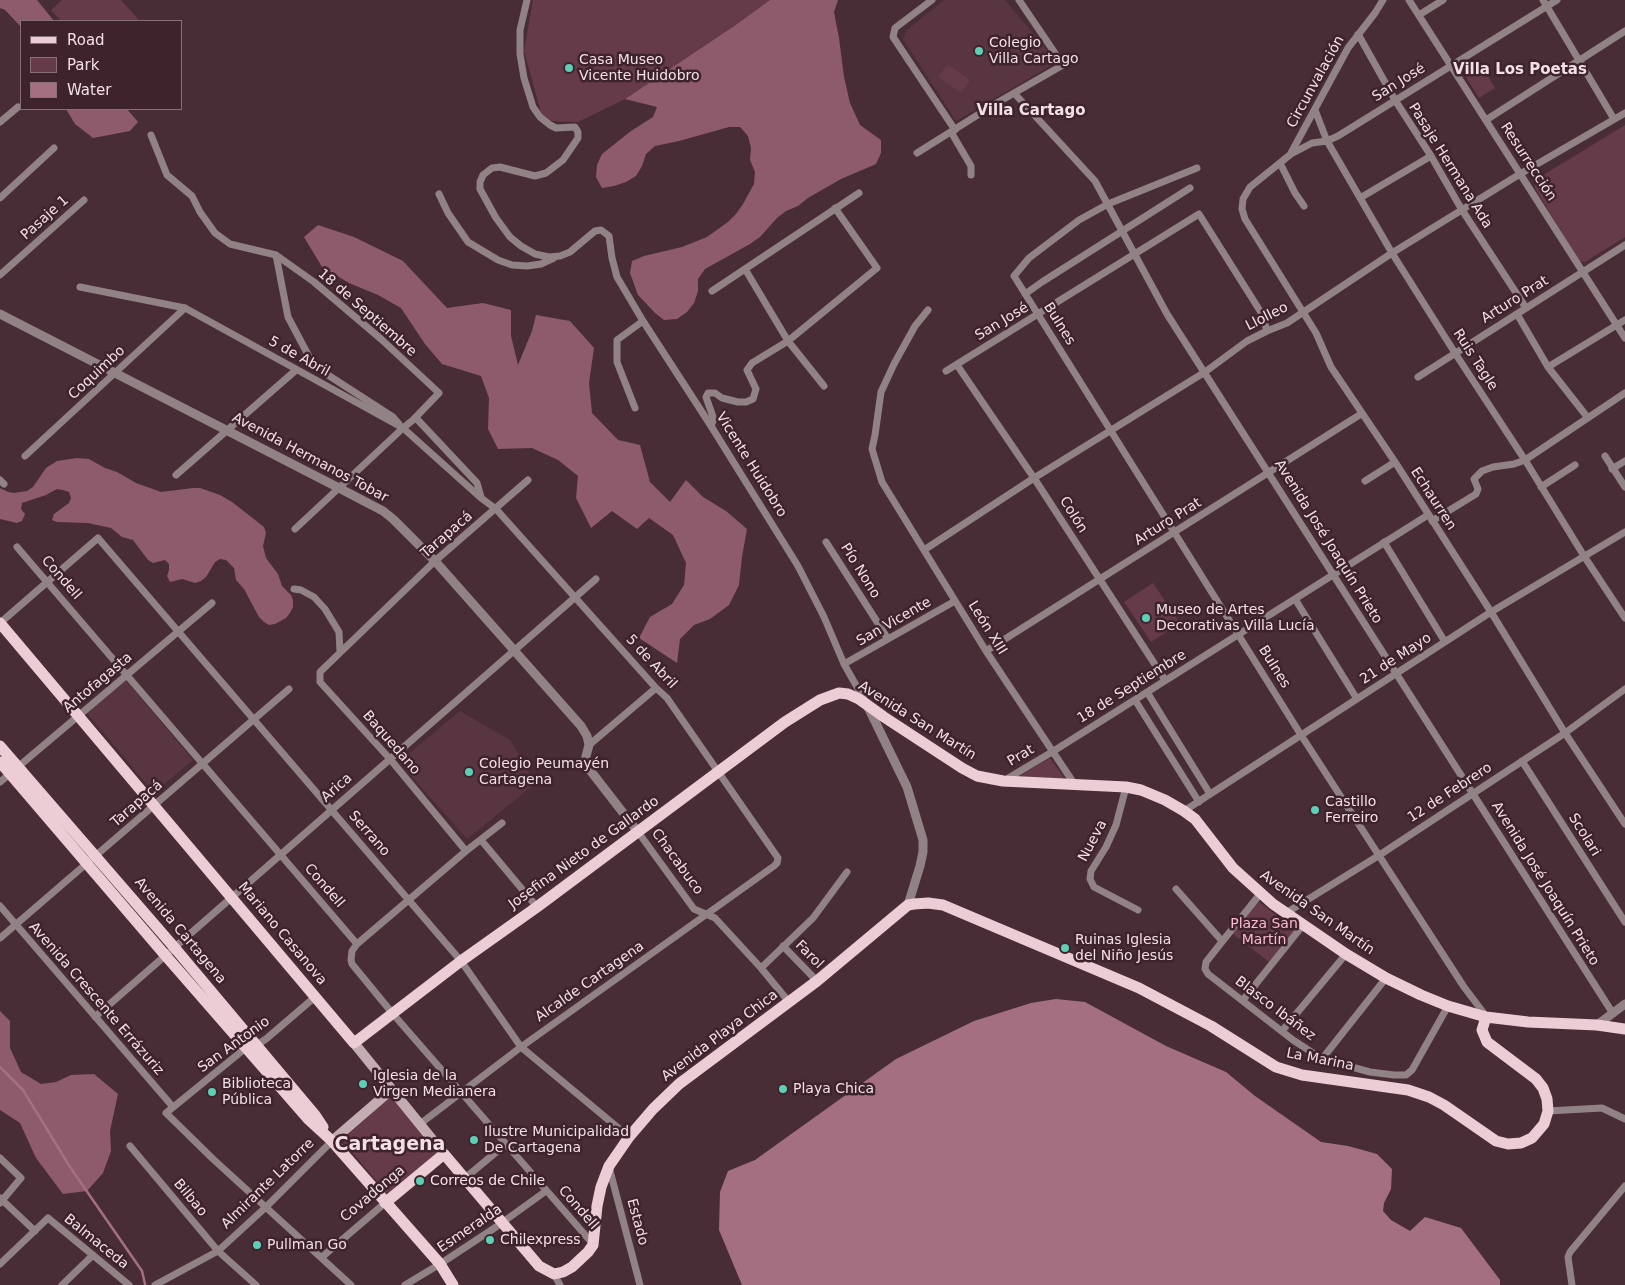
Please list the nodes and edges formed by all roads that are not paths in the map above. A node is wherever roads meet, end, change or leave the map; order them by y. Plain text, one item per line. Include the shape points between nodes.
1 (526, 0) edge
2 (932, 0) edge
3 (1019, 0) edge
4 (1383, 0) edge
5 (1409, 0) edge
6 (1443, 0) edge
7 (1557, 0) edge
8 (1545, 3) edge
9 (1419, 15) junction
10 (1625, 31) edge
11 (1358, 34) junction
12 (1580, 60) junction
13 (1451, 65) junction
14 (1014, 93) junction
15 (1395, 100) junction
16 (18, 107) dead end
17 (1315, 110) junction
18 (1625, 113) edge
19 (1614, 119) junction
20 (1486, 120) junction
21 (0, 122) edge
22 (953, 131) junction
23 (151, 136) dead end
24 (1327, 141) junction
25 (54, 148) dead end
26 (917, 153) dead end
27 (1291, 154) junction
28 (1431, 156) junction
29 (1280, 163) junction
30 (1197, 168) dead end
31 (1520, 174) junction
32 (972, 175) dead end
33 (1253, 184) joint
34 (1190, 188) dead end
35 (859, 193) dead end
36 (439, 194) dead end
37 (0, 198) edge
38 (1360, 198) junction
39 (84, 200) dead end
40 (1108, 204) junction
41 (1304, 206) dead end
42 (835, 208) junction
43 (1462, 210) junction
44 (1123, 230) junction
45 (1625, 245) edge
46 (1392, 254) junction
47 (276, 255) junction
48 (1134, 255) junction
49 (554, 257) junction
50 (745, 269) junction
51 (1583, 272) junction
52 (0, 275) edge
53 (80, 287) dead end
54 (712, 291) dead end
55 (1025, 294) junction
56 (185, 308) junction
57 (1526, 308) junction
58 (928, 310) dead end
59 (1303, 313) junction
60 (1038, 314) junction
61 (1516, 314) junction
62 (1, 317) edge
63 (1625, 320) edge
64 (643, 321) junction
65 (1617, 325) junction
66 (1267, 331) junction
67 (1625, 338) edge
68 (788, 341) junction
69 (1455, 354) junction
70 (956, 364) junction
71 (1548, 368) junction
72 (296, 370) junction
73 (946, 371) dead end
74 (1205, 372) junction
75 (116, 373) junction
76 (1418, 377) dead end
77 (824, 386) dead end
78 (1625, 393) edge
79 (636, 408) dead end
80 (1361, 414) junction
81 (416, 418) junction
82 (1588, 418) junction
83 (711, 426) junction
84 (403, 428) junction
85 (227, 430) junction
86 (1111, 431) junction
87 (25, 456) dead end
88 (1605, 456) dead end
89 (1525, 460) junction
90 (1625, 461) edge
91 (1395, 462) junction
92 (1575, 465) dead end
93 (1612, 469) junction
94 (1269, 473) junction
95 (176, 475) dead end
96 (1034, 478) junction
97 (528, 480) dead end
98 (1365, 481) dead end
99 (1542, 487) junction
100 (1625, 487) edge
101 (339, 488) junction
102 (481, 498) junction
103 (496, 509) junction
104 (1430, 518) junction
105 (296, 529) dead end
106 (1175, 532) junction
107 (1625, 532) edge
108 (826, 542) dead end
109 (1384, 542) junction
110 (17, 547) dead end
111 (924, 550) junction
112 (1584, 556) junction
113 (435, 561) junction
114 (1333, 574) junction
115 (596, 579) dead end
116 (1099, 580) junction
117 (47, 582) junction
118 (294, 589) dead end
119 (575, 597) junction
120 (1295, 599) junction
121 (955, 601) junction
122 (212, 603) dead end
123 (1491, 612) junction
124 (1624, 613) edge
125 (0, 623) edge
126 (178, 631) junction
127 (1239, 634) junction
128 (888, 639) junction
129 (1445, 642) junction
130 (514, 651) junction
131 (986, 651) junction
132 (340, 652) junction
133 (844, 664) junction
134 (1396, 674) junction
135 (127, 675) junction
136 (1165, 680) junction
137 (656, 688) junction
138 (1625, 689) edge
139 (289, 690) dead end
140 (1147, 692) junction
141 (835, 694) joint
142 (1357, 699) junction
143 (1135, 700) junction
144 (868, 706) junction
145 (78, 716) junction
146 (254, 720) junction
147 (1566, 733) junction
148 (1301, 735) junction
149 (589, 745) junction
150 (0, 746) edge
151 (1052, 752) junction
152 (390, 759) junction
153 (1522, 761) junction
154 (0, 762) edge
155 (203, 764) junction
156 (14, 770) junction
157 (720, 772) junction
158 (0, 782) edge
159 (1003, 782) junction
160 (1075, 785) junction
161 (1126, 788) junction
162 (1210, 794) junction
163 (1473, 794) junction
164 (1199, 802) junction
165 (154, 806) junction
166 (331, 810) junction
167 (1184, 811) junction
168 (502, 823) dead end
169 (1625, 824) edge
170 (638, 832) junction
171 (481, 840) junction
172 (466, 851) junction
173 (280, 854) junction
174 (1378, 856) junction
175 (92, 860) junction
176 (777, 862) joint
177 (847, 872) dead end
178 (1176, 889) dead end
179 (1260, 894) junction
180 (231, 897) junction
181 (409, 900) junction
182 (908, 905) junction
183 (0, 906) edge
184 (537, 907) junction
185 (1138, 910) dead end
186 (1286, 913) junction
187 (707, 914) junction
188 (1625, 922) edge
189 (16, 925) junction
190 (1303, 925) junction
191 (0, 938) edge
192 (1222, 941) junction
193 (357, 944) junction
194 (783, 946) junction
195 (174, 947) junction
196 (1346, 954) junction
197 (165, 955) junction
198 (461, 961) junction
199 (761, 968) junction
200 (1386, 978) junction
201 (817, 981) junction
202 (315, 997) junction
203 (1243, 1000) junction
204 (789, 1002) junction
205 (1625, 1004) edge
206 (1448, 1006) junction
207 (1612, 1012) junction
208 (393, 1014) junction
209 (1486, 1016) junction
210 (95, 1017) junction
211 (1597, 1025) junction
212 (1625, 1028) edge
213 (1282, 1031) junction
214 (354, 1043) junction
215 (252, 1047) junction
216 (521, 1047) junction
217 (1322, 1059) junction
218 (391, 1090) junction
219 (460, 1093) junction
220 (173, 1107) junction
221 (1548, 1111) junction
222 (1625, 1119) edge
223 (420, 1124) junction
224 (629, 1137) junction
225 (332, 1141) junction
226 (506, 1144) junction
227 (130, 1146) dead end
228 (444, 1154) junction
229 (0, 1158) edge
230 (609, 1166) junction
231 (465, 1178) junction
232 (546, 1191) junction
233 (1623, 1191) edge
234 (1, 1200) edge
235 (386, 1203) junction
236 (266, 1207) junction
237 (502, 1223) junction
238 (35, 1231) junction
239 (593, 1244) junction
240 (218, 1251) junction
241 (92, 1255) junction
242 (322, 1257) junction
243 (0, 1264) edge
244 (440, 1264) junction
245 (554, 1274) junction
246 (62, 1285) edge
247 (129, 1285) edge
248 (155, 1285) edge
249 (256, 1285) edge
250 (351, 1285) edge
251 (405, 1285) edge
252 (453, 1285) edge
253 (560, 1285) edge
254 (640, 1285) edge
255 (1572, 1285) edge

1 - 49 street via 520,30 520,54 533,107 550,126 575,127 578,138 563,160 544,174 530,175 492,168 485,172 479,186 510,237 535,254
2 - 22 street via 895,28 893,37
3 - 14 street via 1063,65
4 - 11 street, Circunvalación
5 - 9 street, Resurrección
6 - 9 street
7 - 8 street, San José
8 - 12 street
8 - 13 street, San José
9 - 13 street, Resurrección
10 - 12 street
11 - 15 street, Pasaje Hermana Ada
11 - 17 street, Circunvalación
12 - 19 street
12 - 20 street
13 - 15 street, San José
13 - 20 street, Resurrección
14 - 22 street
14 - 40 street, Avenida José Joaquín Prieto via 1095,181
15 - 24 street, San José
15 - 28 street, Pasaje Hermana Ada
16 - 21 street
17 - 24 street, Ruis Tagle
17 - 27 street, Circunvalación
18 - 19 street, Llolleo
19 - 31 street, Llolleo
20 - 31 street, Resurrección
22 - 26 street
22 - 32 street via 971,166
23 - 47 street via 167,175 192,196 215,233 230,244
24 - 27 street, San José via 1312,143
24 - 38 street, Ruis Tagle
25 - 37 street
27 - 29 street, San José
28 - 38 street
28 - 43 street, Pasaje Hermana Ada
29 - 33 street, San José
29 - 41 street
30 - 40 street
31 - 43 street, Llolleo
31 - 51 street, Resurrección
33 - 59 street, Echaurren via 1243,200 1245,219
34 - 44 street
35 - 42 street
36 - 49 street via 468,242 498,260 527,266 541,264
38 - 46 street, Ruis Tagle
39 - 52 street, Pasaje 1
40 - 44 street, Avenida José Joaquín Prieto
40 - 55 street, Bulnes via 1079,220 1029,258 1014,276
42 - 50 street
42 - 68 street via 876,268
43 - 46 street, Llolleo
43 - 57 street, Pasaje Hermana Ada
44 - 48 street, Avenida José Joaquín Prieto
44 - 55 street
45 - 51 street, Arturo Prat
46 - 59 street, Llolleo
46 - 69 street, Ruis Tagle
47 - 81 street, 18 de Septiembre via 314,282 439,393
47 - 84 street via 288,316 314,366 393,417
48 - 60 street, San José
48 - 66 street, San José via 1199,214 1262,314
48 - 74 street, Avenida José Joaquín Prieto
49 - 64 street, Vicente Huidobro via 570,252 595,231 607,233 617,277
50 - 54 street
50 - 68 street
51 - 57 street, Arturo Prat
51 - 65 street, Resurrección
53 - 56 street, 5 de Abril
55 - 60 street, Bulnes
56 - 72 street, 5 de Abril
56 - 75 street, Coquimbo
57 - 61 street, Arturo Prat
58 - 111 street, León XIII via 915,326 881,392 872,449 882,482
59 - 66 street, Llolleo
59 - 80 street, Echaurren via 1331,367
60 - 70 street, San José
60 - 86 street, Bulnes
61 - 69 street, Arturo Prat
61 - 71 street
62 - 75 street, Avenida Hermanos Tobar
63 - 65 street
64 - 79 street via 617,340 617,362
64 - 83 street, Vicente Huidobro
65 - 67 street, Resurrección
65 - 71 street
66 - 74 street, Llolleo
68 - 77 street
68 - 83 street via 752,363 747,370 756,389 754,399 738,402 708,393 706,397 714,421
69 - 76 street, Arturo Prat
69 - 89 street, Ruis Tagle
70 - 73 street, San José
70 - 96 street, Colón
71 - 82 street
72 - 84 street, 5 de Abril
72 - 85 street
74 - 86 street, Llolleo
74 - 94 street, Avenida José Joaquín Prieto
75 - 85 street, Avenida Hermanos Tobar
75 - 87 street, Coquimbo
78 - 82 street, 18 de Septiembre
80 - 91 street, Echaurren
80 - 94 street, Arturo Prat
81 - 84 street
81 - 102 street, 5 de Abril via 477,482
82 - 89 street, 18 de Septiembre
83 - 133 street, Vicente Huidobro via 798,566
84 - 101 street
84 - 102 street, 5 de Abril
85 - 95 street
85 - 101 street, Avenida Hermanos Tobar
86 - 96 street, Llolleo
86 - 106 street, Bulnes
88 - 93 street
89 - 99 street, Ruis Tagle
89 - 104 street, 18 de Septiembre via 1482,471 1474,479 1478,489 1476,494
90 - 93 street
91 - 98 street
91 - 104 street, Echaurren
92 - 99 street
93 - 100 street
94 - 106 street, Arturo Prat
94 - 114 street, Avenida José Joaquín Prieto
96 - 111 street, Llolleo
96 - 116 street, Colón
97 - 103 street, Tarapacá
99 - 112 street, Ruis Tagle
101 - 105 street
101 - 113 street, Avenida Hermanos Tobar via 383,511
102 - 103 street, 5 de Abril
103 - 113 street, Tarapacá
103 - 119 street, 5 de Abril
104 - 109 street, 18 de Septiembre
104 - 123 street, Echaurren
106 - 116 street, Arturo Prat
106 - 127 street, Bulnes
107 - 112 street, 21 de Mayo
108 - 128 street, Pío Nono
109 - 114 street, 18 de Septiembre
109 - 129 street
110 - 117 street, Condell
111 - 121 street, León XIII
112 - 123 street, 21 de Mayo
112 - 124 street, Ruis Tagle
113 - 130 street, Avenida Hermanos Tobar
113 - 132 street, Tarapacá
114 - 120 street, 18 de Septiembre
114 - 134 street, Avenida José Joaquín Prieto
115 - 119 street, Arica
116 - 131 street, Arturo Prat
116 - 136 street, Colón
117 - 125 street
117 - 126 street, Serrano via 98,538
117 - 135 street, Condell
118 - 132 street via 314,597 325,609 338,632
119 - 130 street, Arica
119 - 137 street, 5 de Abril
120 - 127 street, 18 de Septiembre
120 - 142 street
121 - 128 street, San Vicente
121 - 131 street, León XIII
122 - 126 street, Antofagasta
123 - 129 street, 21 de Mayo
123 - 147 street, Echaurren
125 - 145 main road, Mariano Casanova
126 - 135 street, Antofagasta
126 - 146 street, Serrano
127 - 136 street, 18 de Septiembre
127 - 148 street, Bulnes
128 - 133 street, San Vicente
129 - 134 street, 21 de Mayo
130 - 149 street, Avenida Hermanos Tobar via 581,726
130 - 152 street, Arica
131 - 151 street, León XIII
132 - 152 street, Baquedano via 320,672 320,682
133 - 144 street, Vicente Huidobro
134 - 142 street, 21 de Mayo
134 - 163 street, Avenida José Joaquín Prieto
135 - 145 street, Antofagasta
135 - 155 street, Condell
136 - 140 street, 18 de Septiembre
137 - 149 street
137 - 157 street, 5 de Abril via 667,698
138 - 147 street, 12 de Febrero
139 - 146 street, Tarapacá
140 - 143 street, 18 de Septiembre
140 - 162 street
141 - 144 main road, Avenida San Martín via 854,696
141 - 157 main road, Josefina Nieto de Gallardo via 785,722
142 - 148 street, 21 de Mayo
143 - 151 street, 18 de Septiembre
143 - 164 street
144 - 159 main road, Avenida San Martín via 962,768 977,776
144 - 182 street, Vicente Huidobro via 906,787 923,840 920,866
145 - 156 street, Antofagasta
145 - 165 main road, Mariano Casanova
146 - 155 street, Tarapacá
146 - 166 street, Serrano
147 - 153 street, 12 de Febrero
147 - 169 street, Echaurren
148 - 162 street, 21 de Mayo
148 - 174 street, Bulnes
149 - 170 street, Chacabuco via 586,765
150 - 156 main road, Avenida Cartagena
151 - 159 street, Prat
151 - 160 street, León XIII
152 - 166 street, Arica
152 - 172 street, Baquedano
153 - 163 street, 12 de Febrero
153 - 188 street, Scolari
154 - 156 main road, Avenida Cartagena
155 - 165 street, Tarapacá
155 - 173 street, Condell
156 - 158 street, Antofagasta
156 - 175 main road, Avenida Cartagena
157 - 170 main road, Josefina Nieto de Gallardo
157 - 176 street, 5 de Abril via 778,858
159 - 160 main road, Avenida San Martín
160 - 161 main road, Avenida San Martín
161 - 167 main road, Avenida San Martín via 1153,794
161 - 185 street, Nueva via 1116,825 1091,871 1090,880 1094,886
162 - 164 street, 21 de Mayo
163 - 174 street, 12 de Febrero
163 - 207 street, Avenida José Joaquín Prieto
164 - 167 street, 21 de Mayo
165 - 175 street, Tarapacá
165 - 180 main road, Mariano Casanova
166 - 173 street, Arica
166 - 181 street, Serrano
167 - 179 main road, Avenida San Martín
168 - 171 street
170 - 184 main road, Josefina Nieto de Gallardo
170 - 187 street, Chacabuco via 694,909
171 - 172 street
171 - 184 street
172 - 181 street
173 - 180 street, Arica
173 - 193 street, Condell
174 - 186 street, 12 de Febrero
174 - 209 street, Bulnes
175 - 189 street, Tarapacá
175 - 195 main road, Avenida Cartagena
175 - 197 main road, Avenida Cartagena
176 - 187 street, Alcalde Cartagena
177 - 194 street via 813,918
178 - 192 street
179 - 186 main road, Avenida San Martín
179 - 192 street, Blasco Ibáñez
180 - 195 street, Arica
180 - 202 main road, Mariano Casanova
181 - 193 street
181 - 198 street, Serrano
182 - 201 main road, Avenida Playa Chica
182 - 221 main road, La Marina via 943,905 1139,988 1185,1011 1285,1071 1408,1090 1429,1097 1502,1143 1520,1143 1532,1138 1544,1124
183 - 189 street, Avenida Crescente Errázuriz
184 - 198 main road, Josefina Nieto de Gallardo
186 - 190 main road, Avenida San Martín
187 - 199 street, Chacabuco via 715,918
187 - 216 street, Alcalde Cartagena
189 - 191 street, Tarapacá
189 - 210 street, Avenida Crescente Errázuriz
190 - 196 main road, Avenida San Martín
190 - 203 street
192 - 203 street, Blasco Ibáñez via 1206,962 1205,969
193 - 208 street, Condell via 351,956 352,964
194 - 199 street
194 - 201 street, Farol
195 - 197 street, Arica
195 - 215 main road, Avenida Cartagena
196 - 200 main road, Avenida San Martín
196 - 213 street
197 - 210 street, Arica
197 - 215 main road, Avenida Cartagena
198 - 208 main road, Josefina Nieto de Gallardo
198 - 216 street, Serrano
199 - 204 street, Chacabuco
200 - 206 main road, Avenida San Martín
200 - 217 street
201 - 204 main road, Avenida Playa Chica
202 - 214 main road, Mariano Casanova
202 - 215 street, San Antonio
203 - 213 street, Blasco Ibáñez
204 - 224 main road, Avenida Playa Chica via 679,1084
205 - 207 street
206 - 209 main road, Avenida San Martín
206 - 217 street, Blasco Ibáñez via 1412,1070 1406,1075 1370,1072
207 - 211 street
208 - 214 main road, Josefina Nieto de Gallardo
208 - 219 street, Condell
209 - 211 main road, Avenida San Martín via 1542,1024
209 - 221 main road via 1482,1030 1487,1042 1540,1084 1546,1094
210 - 220 street, Avenida Crescente Errázuriz
211 - 212 main road, Avenida San Martín
213 - 217 street, Blasco Ibáñez
214 - 218 main road, Mariano Casanova
215 - 220 street, San Antonio via 242,1051
215 - 225 main road, Avenida Cartagena via 315,1115
216 - 219 street, Alcalde Cartagena
216 - 224 street, Serrano
218 - 223 main road, Mariano Casanova
218 - 225 main road, Almirante Latorre
219 - 223 street, Alcalde Cartagena
219 - 226 street, Condell
220 - 236 street, San Antonio via 166,1113
221 - 222 street via 1602,1108
223 - 228 main road, Mariano Casanova
224 - 230 main road, Avenida Playa Chica
225 - 235 main road, Avenida Cartagena
225 - 236 street, Almirante Latorre
226 - 231 street
226 - 232 street, Condell
227 - 240 street, Bilbao
228 - 231 main road, Mariano Casanova
228 - 235 main road, Covadonga
229 - 234 street via 21,1178
230 - 239 main road, Avenida Playa Chica via 597,1206
230 - 254 street, Estado
231 - 237 main road, Mariano Casanova
232 - 237 street, Esmeralda
232 - 239 street, Condell
233 - 255 street via 1570,1252
234 - 238 street
235 - 242 street, Covadonga
235 - 244 main road, Avenida Cartagena
236 - 240 street, Almirante Latorre
236 - 242 street
237 - 244 street, Esmeralda
237 - 245 main road, Mariano Casanova via 539,1266
238 - 241 street, Balmaceda via 48,1218
238 - 243 street
239 - 245 main road via 572,1267
240 - 248 street, Almirante Latorre
240 - 249 street, Bilbao
241 - 246 street
241 - 247 street, Balmaceda
242 - 250 street
244 - 251 street, Esmeralda
244 - 252 main road, Avenida Cartagena
245 - 253 street

